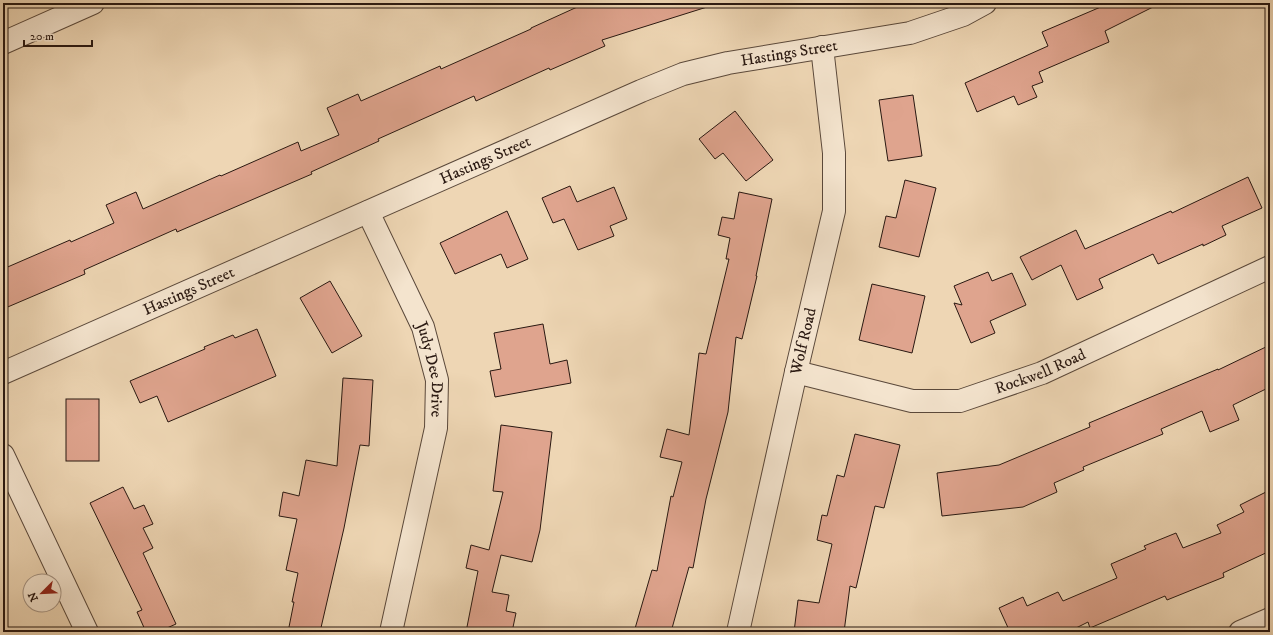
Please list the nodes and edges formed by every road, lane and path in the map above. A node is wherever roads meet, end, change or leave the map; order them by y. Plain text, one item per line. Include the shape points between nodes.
1 (93, 3) edge
2 (984, 3) edge
3 (3, 43) edge
4 (822, 47) junction
5 (368, 212) junction
6 (1270, 267) edge
7 (3, 372) edge
8 (796, 372) junction
9 (3, 455) edge
10 (1270, 619) edge
11 (87, 632) edge
12 (391, 632) edge
13 (738, 632) edge
14 (1240, 632) edge

1 - 3 street
2 - 4 street, Hastings Street via 963,15 910,33
4 - 5 street, Hastings Street via 728,63 683,74
4 - 8 street, Wolf Road via 834,153 834,211
5 - 7 street, Hastings Street
5 - 12 street, Judy Dee Drive via 423,327 437,380 436,428
6 - 8 street, Rockwell Road via 1042,373 960,401 912,400
8 - 13 street, Wolf Road
9 - 11 street
10 - 14 street

